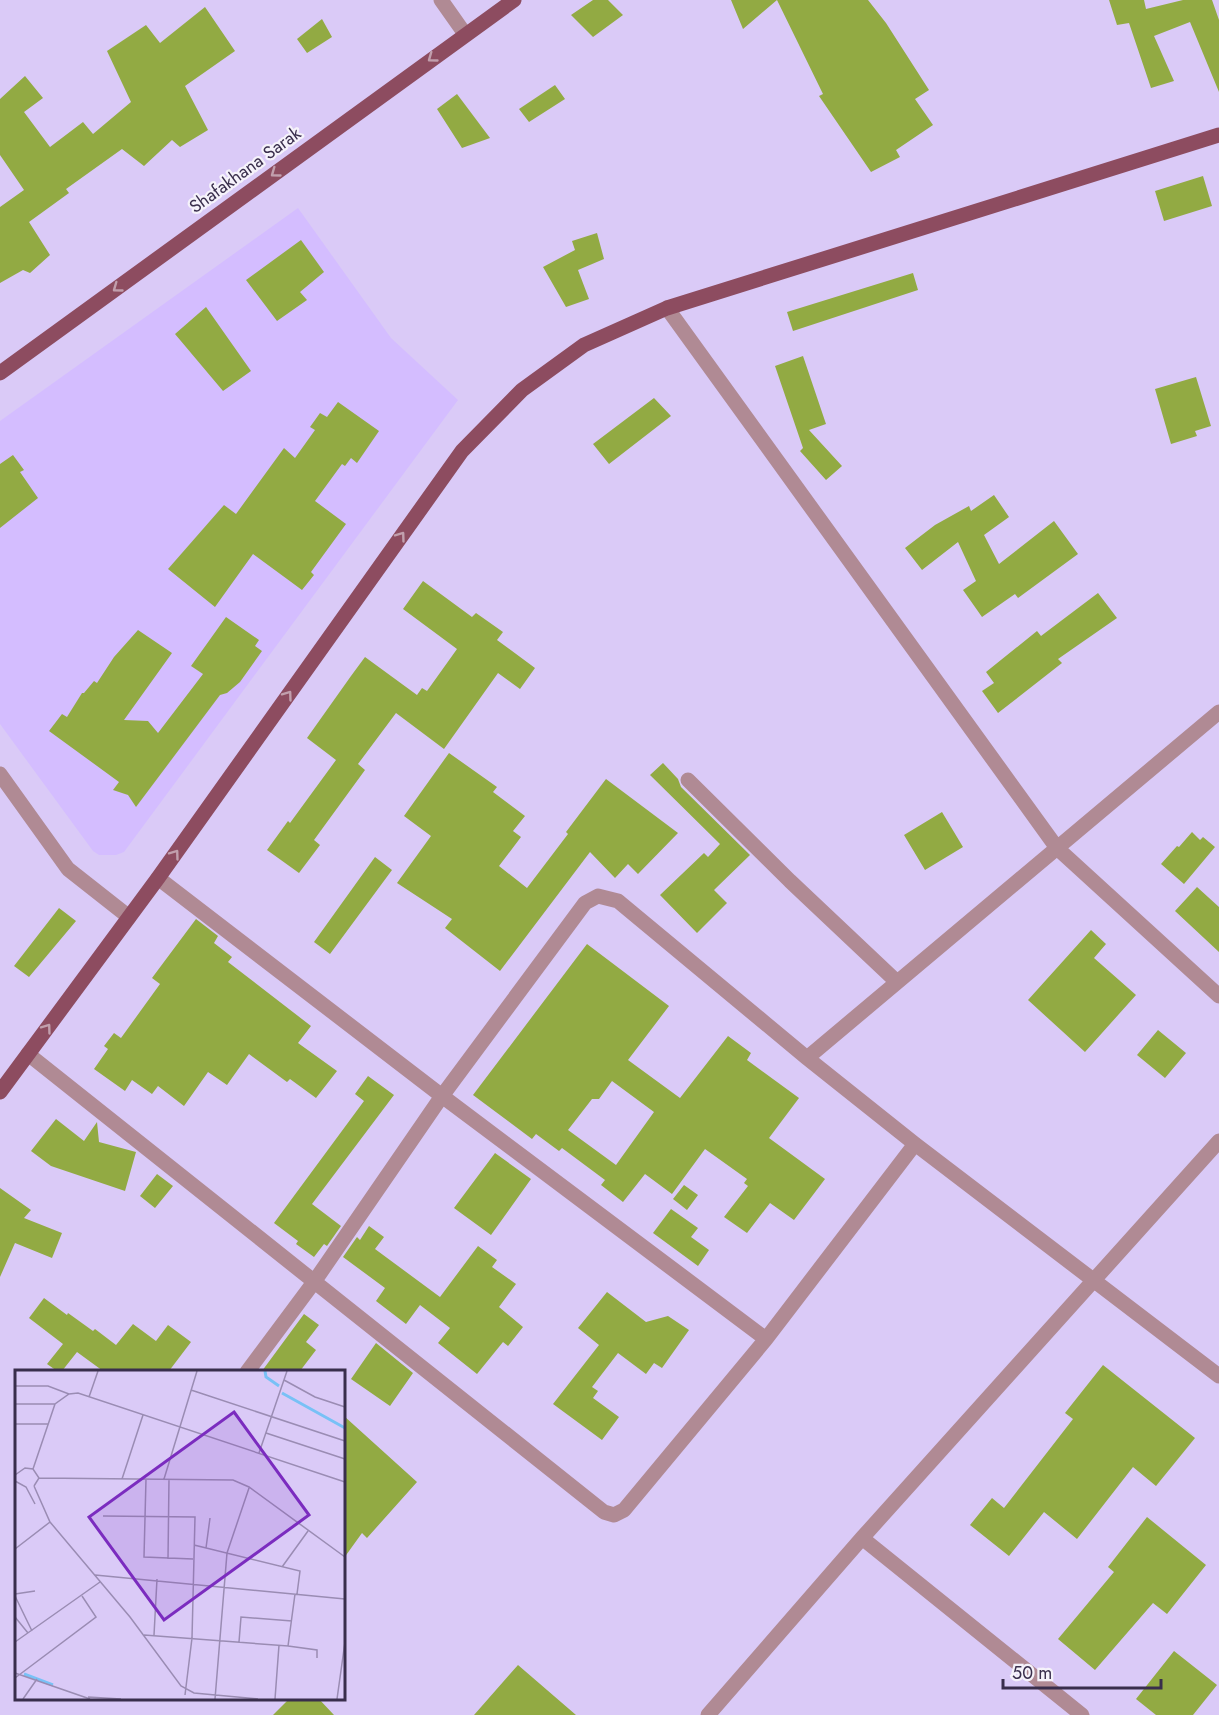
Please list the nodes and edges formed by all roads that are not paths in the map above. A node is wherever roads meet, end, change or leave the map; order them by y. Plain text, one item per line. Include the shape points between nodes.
1 (441, 0) edge
2 (514, 0) edge
3 (465, 34) junction
4 (1219, 135) edge
5 (667, 308) junction
6 (0, 373) edge
7 (1219, 712) edge
8 (0, 774) edge
9 (688, 780) dead end
10 (1057, 848) junction
11 (158, 878) junction
12 (129, 917) junction
13 (897, 982) junction
14 (1219, 996) edge
15 (28, 1054) junction
16 (807, 1058) junction
17 (0, 1092) edge
18 (442, 1096) junction
19 (1219, 1141) edge
20 (915, 1144) junction
21 (1094, 1280) junction
22 (314, 1282) junction
23 (766, 1339) junction
24 (248, 1370) edge
25 (1219, 1376) edge
26 (862, 1538) junction
27 (708, 1715) edge
28 (1082, 1715) edge

1 - 3 street
2 - 3 main road, Shafakhana Sarak
3 -> 6 main road, Shafakhana Sarak
4 - 5 main road
5 - 10 street
11 -> 5 main road via 462,451 522,390 584,345
7 - 10 street
8 - 12 street via 68,869
9 - 13 street
10 - 13 street
10 - 14 street
11 - 12 main road
11 - 18 street
15 -> 12 main road
13 - 16 street
15 - 17 main road
15 - 22 street
16 - 18 street via 618,901 597,896 585,903
16 - 20 street
18 - 22 street
18 - 23 street
19 - 21 street
20 - 21 street
20 - 23 street
21 - 25 street
21 - 26 street
22 - 23 street via 604,1512 614,1515 624,1510
22 - 24 street
26 - 27 street
26 - 28 street

